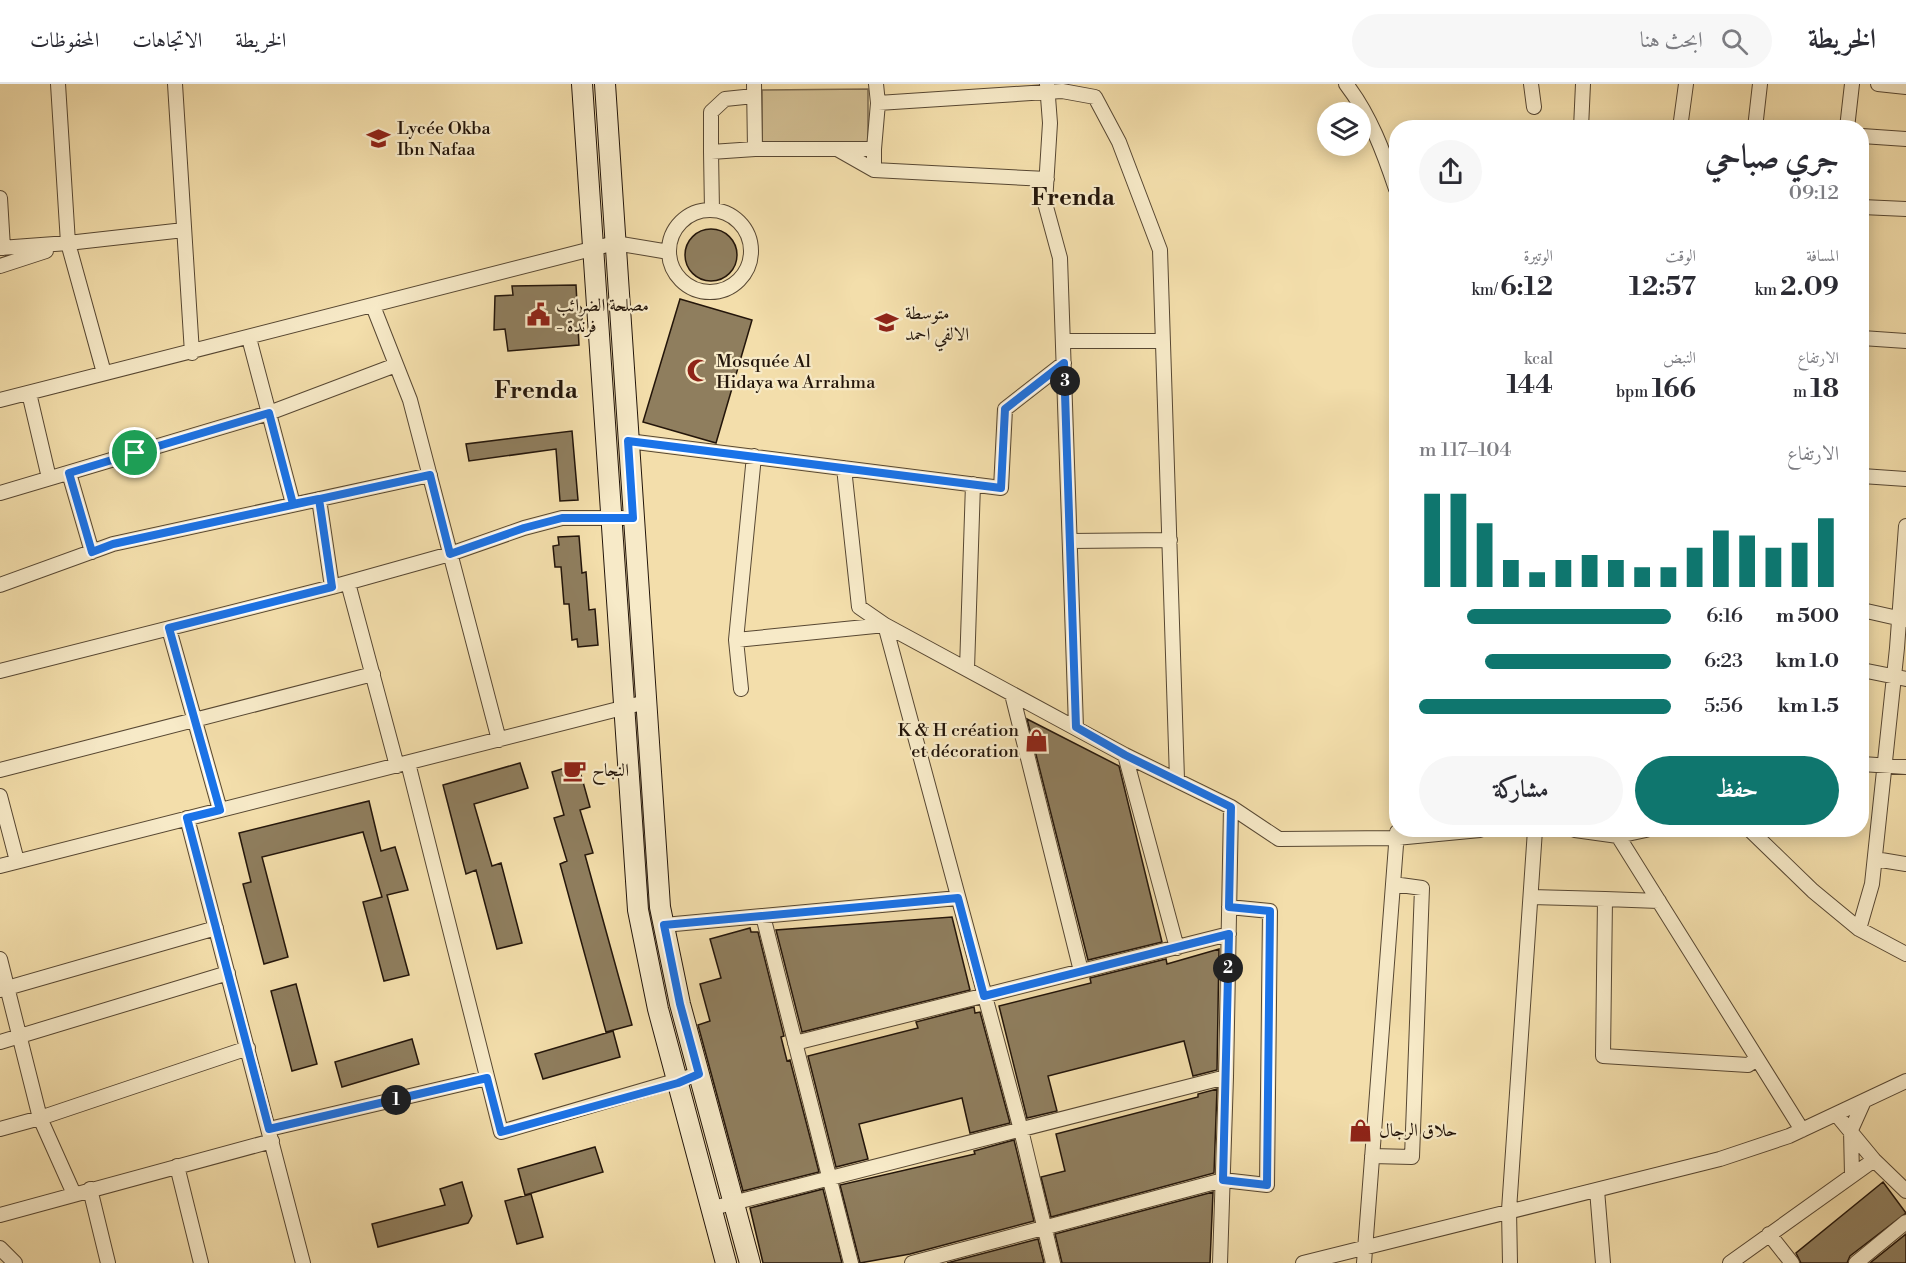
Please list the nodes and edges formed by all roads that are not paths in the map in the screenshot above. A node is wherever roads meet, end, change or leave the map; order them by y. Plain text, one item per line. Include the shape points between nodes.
1 (58, 84) edge
2 (175, 84) edge
3 (582, 84) edge
4 (605, 84) edge
5 (876, 84) edge
6 (1346, 84) edge
7 (1531, 84) edge
8 (1583, 84) edge
9 (1686, 84) edge
10 (1760, 84) edge
11 (1852, 84) edge
12 (1878, 84) edge
13 (1906, 87) edge
14 (1046, 88) edge
15 (754, 90) edge
16 (878, 103) junction
17 (1534, 107) dead end
18 (1581, 120) edge
19 (1681, 120) edge
20 (1756, 120) edge
21 (1848, 120) edge
22 (1869, 136) edge
23 (1906, 139) edge
24 (755, 149) junction
25 (837, 149) junction
26 (874, 149) junction
27 (711, 152) junction
28 (874, 170) junction
29 (1389, 172) edge
30 (1047, 179) junction
31 (0, 198) edge
32 (1869, 207) edge
33 (1906, 209) edge
34 (712, 210) junction
35 (184, 230) junction
36 (68, 243) junction
37 (615, 243) junction
38 (2, 248) edge
39 (593, 249) junction
40 (669, 252) junction
41 (0, 266) edge
42 (373, 306) junction
43 (249, 338) junction
44 (1869, 338) edge
45 (1063, 341) junction
46 (1163, 341) junction
47 (1906, 341) edge
48 (192, 353) junction
49 (1064, 363) junction
50 (396, 365) junction
51 (104, 373) junction
52 (29, 393) junction
53 (0, 400) edge
54 (269, 413) junction
55 (628, 441) junction
56 (754, 456) junction
57 (844, 468) junction
58 (69, 473) junction
59 (430, 475) junction
60 (1869, 476) edge
61 (49, 478) junction
62 (1906, 479) edge
63 (973, 484) junction
64 (0, 493) edge
65 (319, 499) junction
66 (293, 504) junction
67 (611, 518) junction
68 (633, 518) junction
69 (1906, 526) edge
70 (1170, 540) junction
71 (1070, 541) junction
72 (92, 552) junction
73 (450, 554) junction
74 (348, 583) junction
75 (0, 585) edge
76 (332, 587) junction
77 (1869, 612) edge
78 (1902, 619) edge
79 (885, 626) junction
80 (169, 628) junction
81 (736, 640) junction
82 (967, 669) junction
83 (0, 671) edge
84 (1869, 671) edge
85 (373, 674) junction
86 (1900, 678) edge
87 (741, 689) dead end
88 (1012, 694) junction
89 (646, 702) junction
90 (623, 708) junction
91 (194, 720) junction
92 (1076, 727) junction
93 (499, 740) junction
94 (1125, 755) junction
95 (402, 764) junction
96 (1869, 765) edge
97 (1884, 766) junction
98 (1906, 766) edge
99 (0, 770) edge
100 (1177, 779) junction
101 (0, 796) edge
102 (1231, 807) junction
103 (220, 810) junction
104 (187, 818) junction
105 (1389, 834) edge
106 (1397, 837) edge
107 (1535, 837) edge
108 (1619, 837) edge
109 (1762, 837) edge
110 (1875, 859) junction
111 (17, 861) junction
112 (1906, 864) edge
113 (0, 866) edge
114 (1393, 884) junction
115 (1531, 897) junction
116 (958, 898) junction
117 (1605, 899) junction
118 (1659, 901) junction
119 (1229, 907) junction
120 (763, 916) junction
121 (664, 925) junction
122 (216, 928) junction
123 (1859, 929) junction
124 (1229, 934) junction
125 (1177, 948) junction
126 (1906, 954) edge
127 (0, 959) edge
128 (1081, 972) junction
129 (228, 973) junction
130 (4, 989) edge
131 (984, 996) junction
132 (19, 1036) junction
133 (0, 1042) edge
134 (795, 1043) junction
135 (248, 1048) junction
136 (1757, 1059) junction
137 (699, 1074) junction
138 (1226, 1077) junction
139 (487, 1078) junction
140 (1906, 1081) edge
141 (678, 1083) junction
142 (1864, 1101) junction
143 (1836, 1114) junction
144 (40, 1118) junction
145 (0, 1129) edge
146 (1021, 1130) junction
147 (1802, 1131) junction
148 (1853, 1134) junction
149 (270, 1135) junction
150 (1372, 1156) junction
151 (1874, 1160) junction
152 (177, 1166) junction
153 (1852, 1175) junction
154 (830, 1180) junction
155 (1223, 1180) junction
156 (90, 1190) junction
157 (1597, 1190) junction
158 (1906, 1191) edge
159 (74, 1194) junction
160 (734, 1202) junction
161 (712, 1208) junction
162 (1509, 1210) junction
163 (0, 1215) edge
164 (1906, 1222) edge
165 (1045, 1229) junction
166 (1769, 1234) junction
167 (0, 1248) edge
168 (1365, 1248) junction
169 (15, 1263) edge
170 (108, 1263) edge
171 (201, 1263) edge
172 (303, 1263) edge
173 (726, 1263) edge
174 (750, 1263) edge
175 (851, 1263) edge
176 (912, 1263) edge
177 (1053, 1263) edge
178 (1220, 1263) edge
179 (1304, 1263) edge
180 (1364, 1263) edge
181 (1510, 1263) edge
182 (1603, 1263) edge
183 (1730, 1263) edge
184 (1792, 1263) edge
185 (1856, 1263) edge

1 - 36 street
2 - 35 street
3 - 39 street
4 - 37 street
5 - 16 street
6 - 29 street via 1359,101
7 - 17 street
8 - 18 street
9 - 19 street
10 - 20 street
11 - 21 street
12 - 13 street
14 - 16 street
14 - 30 street via 1050,123
14 - 46 street via 1095,97 1119,142 1160,250
15 - 24 street
15 - 27 street via 725,99 711,112
16 - 26 street
22 - 23 street
24 - 25 street
24 - 27 street
25 - 26 street
25 - 28 street
26 - 28 street
27 - 34 street
28 - 30 street
30 - 45 street via 1045,203 1060,258
31 - 38 street
32 - 33 street
34 - 40 street via 699,211 677,226
34 - 40 street via 737,220 751,243 747,270 738,281 714,292 694,288 678,277
35 - 36 street
35 - 48 street
36 - 38 street
36 - 41 street
36 - 51 street
37 - 39 street
37 - 40 street
37 - 55 street
39 - 42 street
39 - 67 street
42 - 43 street
42 - 50 street
43 - 48 street
43 - 54 street
44 - 47 street
45 - 46 street
45 - 49 street
46 - 70 street
48 - 51 street
49 - 63 street via 1005,409 1001,488
49 - 71 street
50 - 54 street
50 - 59 street via 410,400
51 - 52 street
52 - 53 street
52 - 61 street
54 - 58 street
54 - 66 street
55 - 56 street
55 - 68 street
56 - 57 street
56 - 81 street
57 - 63 street
57 - 79 street via 859,607
58 - 61 street
58 - 72 street
59 - 65 street
59 - 73 street
60 - 62 street
61 - 64 street
63 - 82 street
65 - 66 street
65 - 76 street
66 - 72 street
67 - 68 street
67 - 73 street via 562,518
67 - 90 street
68 - 89 street
69 - 78 street
70 - 71 street
70 - 100 street
71 - 92 street
72 - 75 street
73 - 74 street
73 - 93 street
74 - 76 street
74 - 85 street
76 - 80 street
77 - 78 street
78 - 86 street
79 - 81 street
79 - 82 street
79 - 116 street
80 - 83 street
80 - 91 street
81 - 87 street
82 - 88 street
84 - 86 street
85 - 91 street
85 - 95 street
86 - 97 street
88 - 92 street
88 - 128 street
89 - 90 street
89 - 121 street
90 - 93 street
90 - 141 street via 638,910 658,1010
91 - 99 street
91 - 103 street
92 - 94 street
93 - 95 street
94 - 100 street
94 - 125 street
95 - 103 street
95 - 139 street
96 - 97 street
97 - 98 street
97 - 110 street
100 - 102 street
101 - 111 street
102 - 105 street via 1279,839
102 - 119 street
103 - 104 street
104 - 111 street
104 - 122 street
106 - 114 street
107 - 115 street
108 - 118 street
109 - 123 street via 1813,891
110 - 112 street
110 - 123 street
111 - 113 street
114 - 150 street
114 - 150 street via 1422,888 1412,1157
115 - 117 street
115 - 162 street
116 - 120 street
116 - 131 street
117 - 118 street
117 - 136 street via 1603,1056 1748,1065
118 - 136 street
119 - 124 street
119 - 155 street via 1270,911 1267,1185
120 - 121 street
120 - 134 street
121 - 137 street
122 - 129 street
122 - 130 street
123 - 126 street
124 - 125 street
124 - 138 street
125 - 128 street
127 - 130 street
128 - 131 street
129 - 132 street
129 - 135 street
130 - 132 street
131 - 134 street
131 - 146 street
132 - 133 street
132 - 144 street
134 - 154 street
135 - 144 street
135 - 149 street
136 - 147 street
137 - 141 street
137 - 160 street
138 - 146 street
138 - 155 street
139 - 141 street via 501,1132
139 - 149 street
140 - 142 street
141 - 161 street
142 - 143 street
142 - 148 street via 1851,1130
143 - 147 street
143 - 148 street
144 - 145 street
144 - 159 street
146 - 154 street
146 - 165 street
147 - 157 street via 1720,1159
148 - 151 street
148 - 153 street
149 - 152 street
149 - 172 street
150 - 168 street
151 - 153 street
151 - 158 street
152 - 156 street
152 - 171 street
153 - 166 street
154 - 160 street
154 - 175 street
155 - 165 street
155 - 178 street
156 - 159 street
156 - 170 street
157 - 162 street
157 - 182 street
159 - 163 street
160 - 161 street
160 - 174 street
161 - 173 street
162 - 168 street
162 - 181 street
164 - 185 street
165 - 176 street
165 - 177 street
166 - 183 street
166 - 184 street
167 - 169 street
168 - 179 street
168 - 180 street

